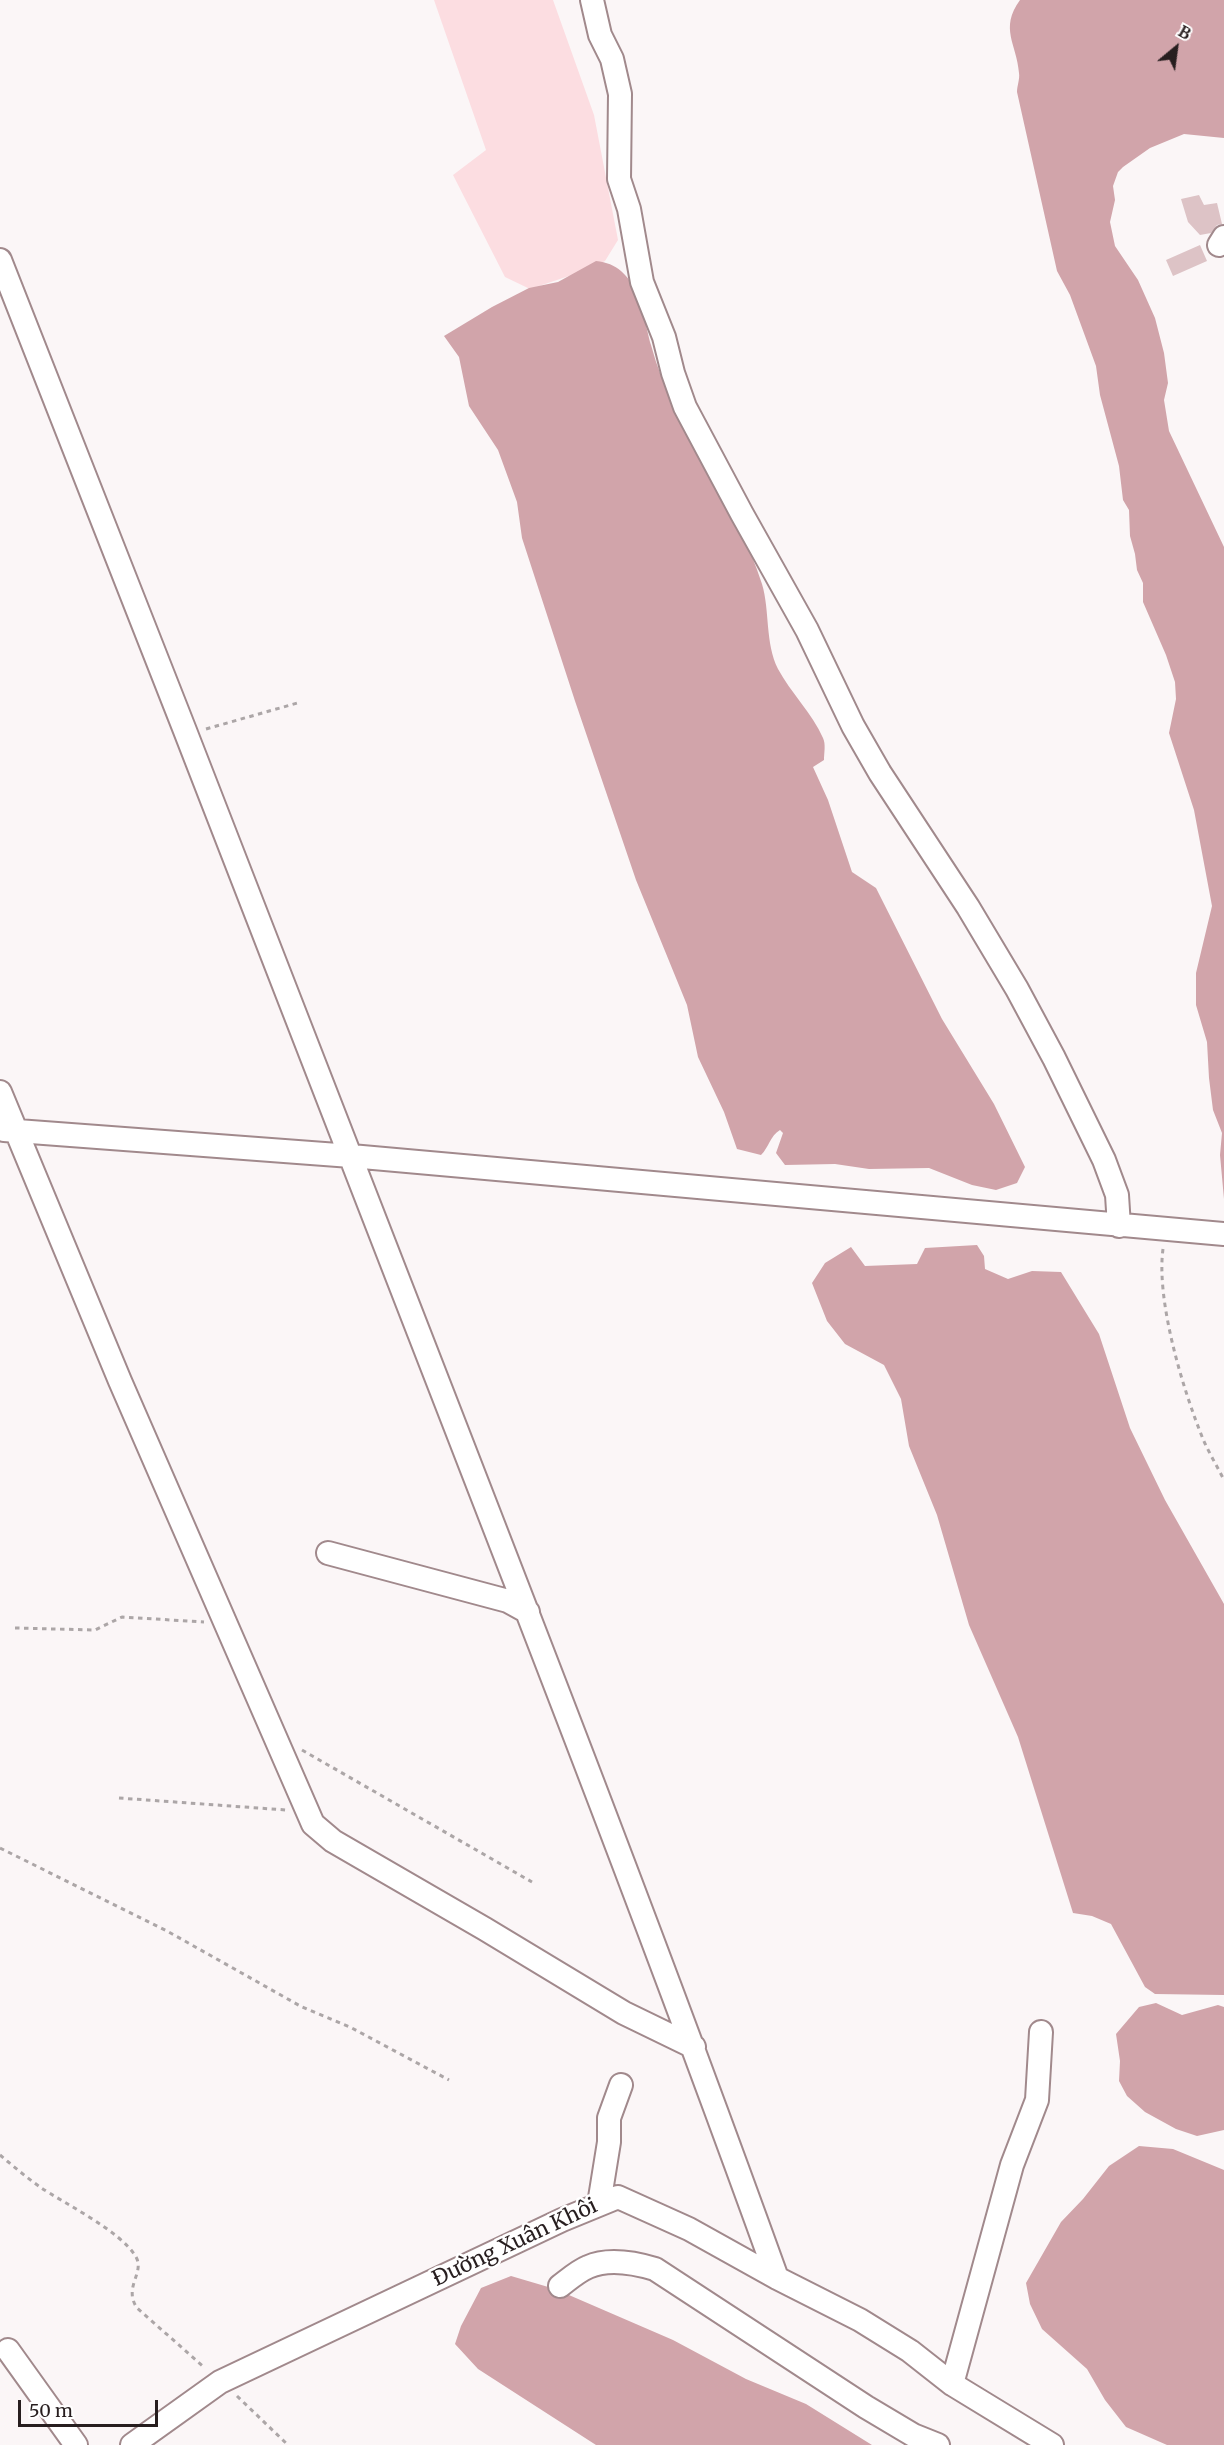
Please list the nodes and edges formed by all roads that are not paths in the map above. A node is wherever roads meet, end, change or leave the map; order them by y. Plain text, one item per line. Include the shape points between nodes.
1 (592, 0) edge
2 (0, 260) edge
3 (0, 1092) edge
4 (8, 1131) edge
5 (351, 1156) junction
6 (1119, 1226) junction
7 (1224, 1234) edge
8 (328, 1553) dead end
9 (528, 1612) junction
10 (1041, 2032) dead end
11 (694, 2047) junction
12 (621, 2085) dead end
13 (599, 2204) junction
14 (777, 2278) junction
15 (560, 2286) dead end
16 (8, 2350) dead end
17 (952, 2384) junction
18 (160, 2435) edge
19 (1044, 2443) edge
20 (76, 2445) edge
21 (132, 2445) edge
22 (938, 2445) edge

1 - 6 street via 620,94 619,179 629,209 642,282 685,407 807,630 853,726 968,907 1054,1058 1104,1160 1117,1195
2 - 5 street
3 - 4 street
4 - 5 street
4 - 11 street via 313,1824 333,1841 624,2013
5 - 6 street
5 - 9 street
6 - 7 street
8 - 9 street via 508,1601
9 - 11 street
10 - 17 street via 1037,2100 1012,2165
11 - 14 street
12 - 13 street via 609,2118
13 - 14 street, Đường Xuân Khôi via 618,2197 689,2229
13 - 18 street, Đường Xuân Khôi via 220,2382
14 - 17 street, Đường Xuân Khôi via 860,2320 910,2351
15 - 22 street via 588,2266 637,2263 655,2269 866,2407
16 - 20 street
17 - 19 street, Đường Xuân Khôi
18 - 21 street, Đường Xuân Khôi

